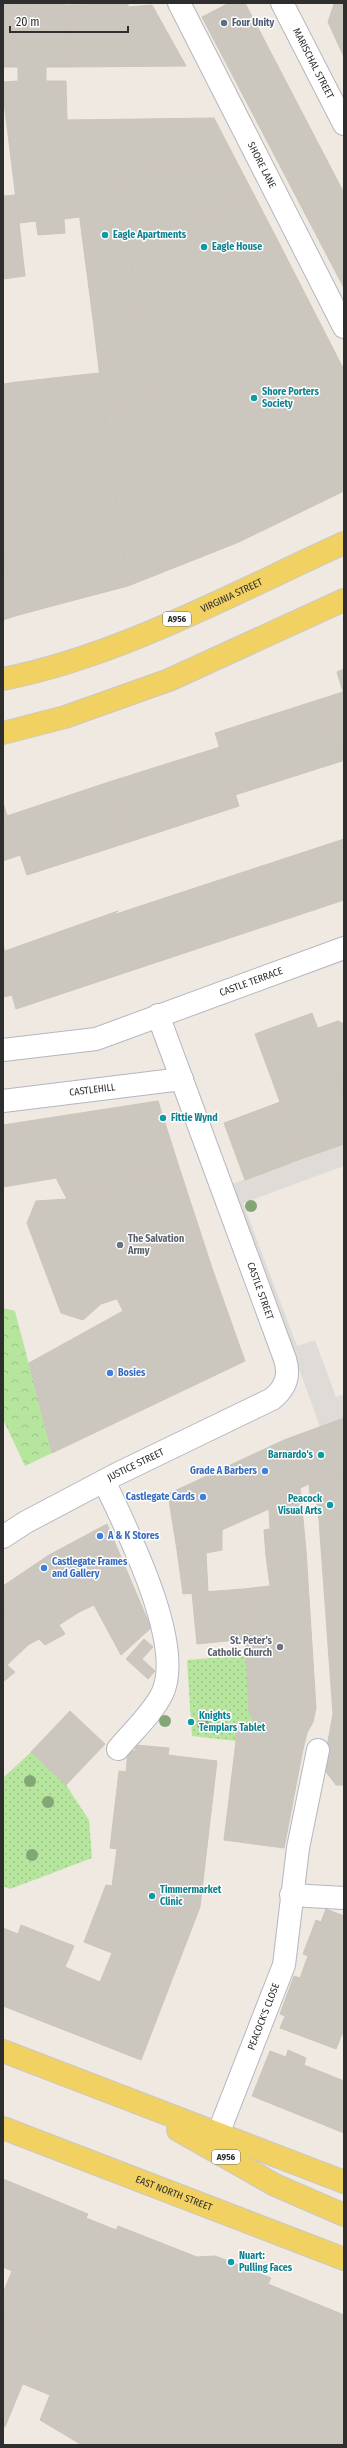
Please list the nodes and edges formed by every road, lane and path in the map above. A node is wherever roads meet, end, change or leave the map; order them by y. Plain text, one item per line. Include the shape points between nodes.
1 (179, 3) edge
2 (282, 3) edge
3 (344, 124) edge
4 (344, 327) edge
5 (344, 543) edge
6 (344, 600) edge
7 (3, 679) edge
8 (3, 733) edge
9 (344, 948) edge
10 (158, 1015) junction
11 (3, 1050) edge
12 (182, 1079) junction
13 (3, 1101) edge
14 (272, 1400) joint
15 (104, 1481) junction
16 (3, 1537) edge
17 (118, 1749) dead end
18 (318, 1750) dead end
19 (291, 1895) junction
20 (344, 1898) edge
21 (3, 2051) edge
22 (111, 2092) junction
23 (3, 2128) edge
24 (218, 2134) junction
25 (344, 2182) edge
26 (344, 2214) edge
27 (344, 2259) edge

1 - 4 street, SHORE LANE
2 - 3 street, MARISCHAL STREET
5 - 7 main road, VIRGINIA STREET / A956 via 134,638 34,673
6 - 8 main road via 170,680 65,717
9 - 10 street, CASTLE TERRACE
10 - 11 street, CASTLE TERRACE via 96,1039
10 - 12 street
12 - 13 street, CASTLEHILL
12 - 14 street, CASTLE STREET via 287,1366 287,1380
14 - 15 street, JUSTICE STREET
15 - 16 street, JUSTICE STREET
15 - 17 street via 141,1561 154,1596 168,1668 162,1694
18 - 19 street, PEACOCK'S CLOSE
19 - 20 street
19 - 24 street, PEACOCK'S CLOSE via 284,1965
21 - 22 main road, A956
22 - 24 main road, A956
22 - 26 main road, A956 via 275,2185
23 - 27 main road, EAST NORTH STREET
24 - 25 main road, A956

